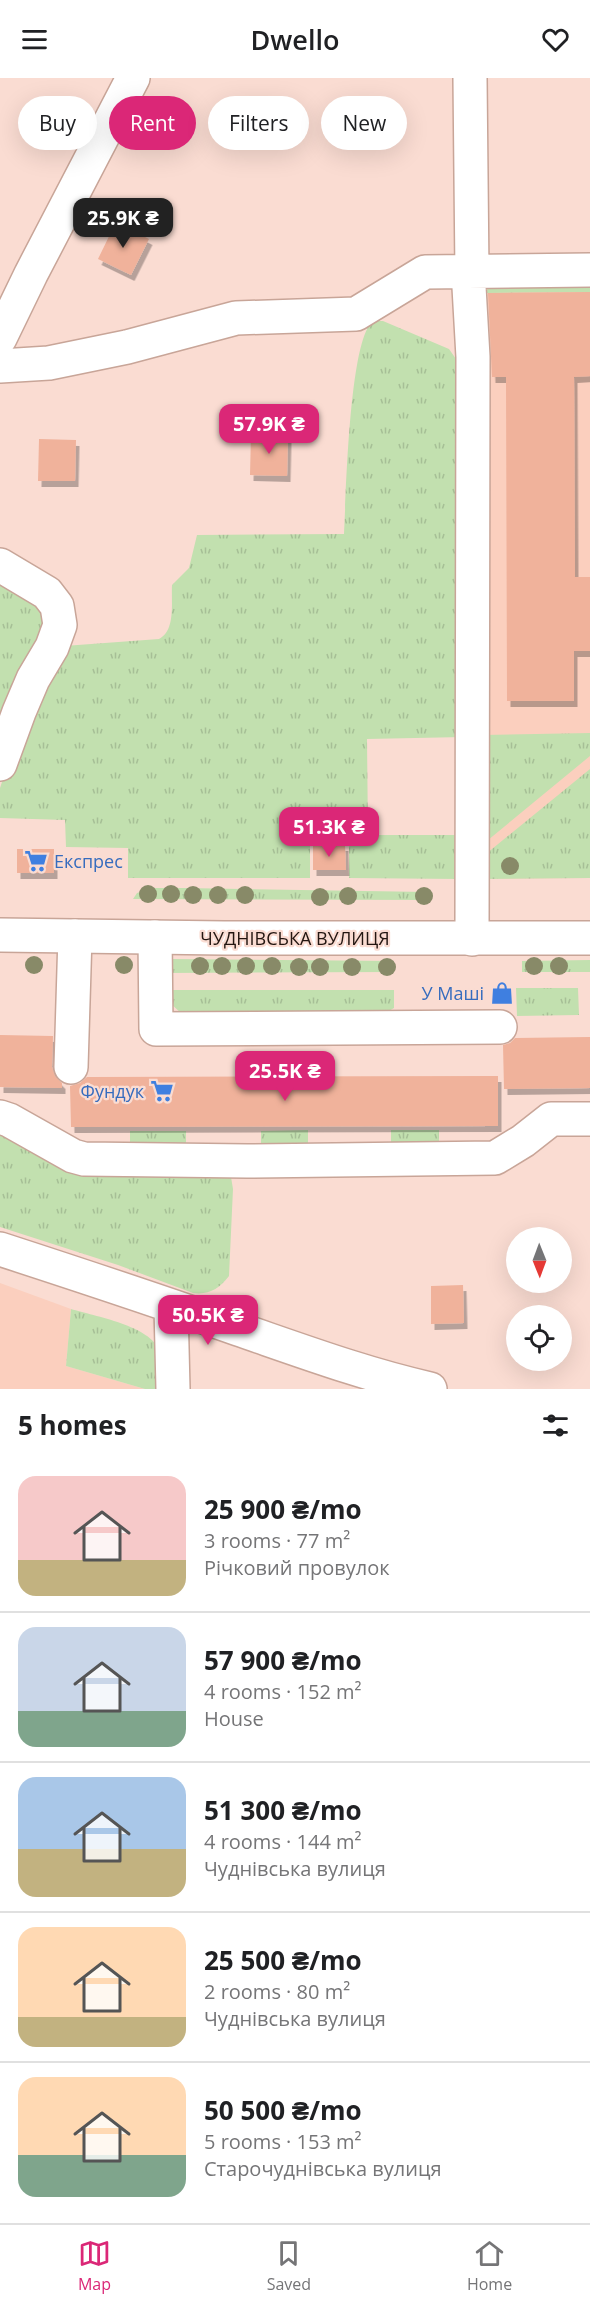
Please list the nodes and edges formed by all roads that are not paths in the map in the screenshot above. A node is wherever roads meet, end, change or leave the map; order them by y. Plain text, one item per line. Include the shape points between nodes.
1 (133, 78) edge
2 (470, 78) edge
3 (590, 270) edge
4 (472, 273) junction
5 (0, 338) edge
6 (0, 366) edge
7 (0, 565) edge
8 (0, 764) edge
9 (0, 917) edge
10 (590, 920) edge
11 (472, 929) junction
12 (0, 935) edge
13 (75, 936) junction
14 (154, 937) junction
15 (590, 938) edge
16 (500, 1027) dead end
17 (71, 1067) dead end
18 (0, 1117) edge
19 (590, 1119) edge
20 (0, 1249) edge
21 (171, 1307) junction
22 (173, 1389) edge
23 (430, 1389) edge

1 - 5 main road
2 - 4 main road
3 - 4 main road
4 - 6 main road via 425,272 356,314 236,318 60,361
4 - 11 main road via 464,825
7 - 8 main road via 47,593 57,606 60,625 33,679
9 - 11 main road, ЧУДНІВСЬКА ВУЛИЦЯ
10 - 11 main road, ЧУДНІВСЬКА ВУЛИЦЯ
11 - 14 main road, ЧУДНІВСЬКА ВУЛИЦЯ
11 - 15 main road, ЧУДНІВСЬКА ВУЛИЦЯ
12 - 13 main road, ЧУДНІВСЬКА ВУЛИЦЯ
13 - 14 main road, ЧУДНІВСЬКА ВУЛИЦЯ
13 - 17 main road
14 - 16 main road via 156,1029
18 - 19 main road via 84,1159 247,1161 495,1158 551,1119
20 - 21 main road
21 - 22 main road
21 - 23 main road via 316,1357

